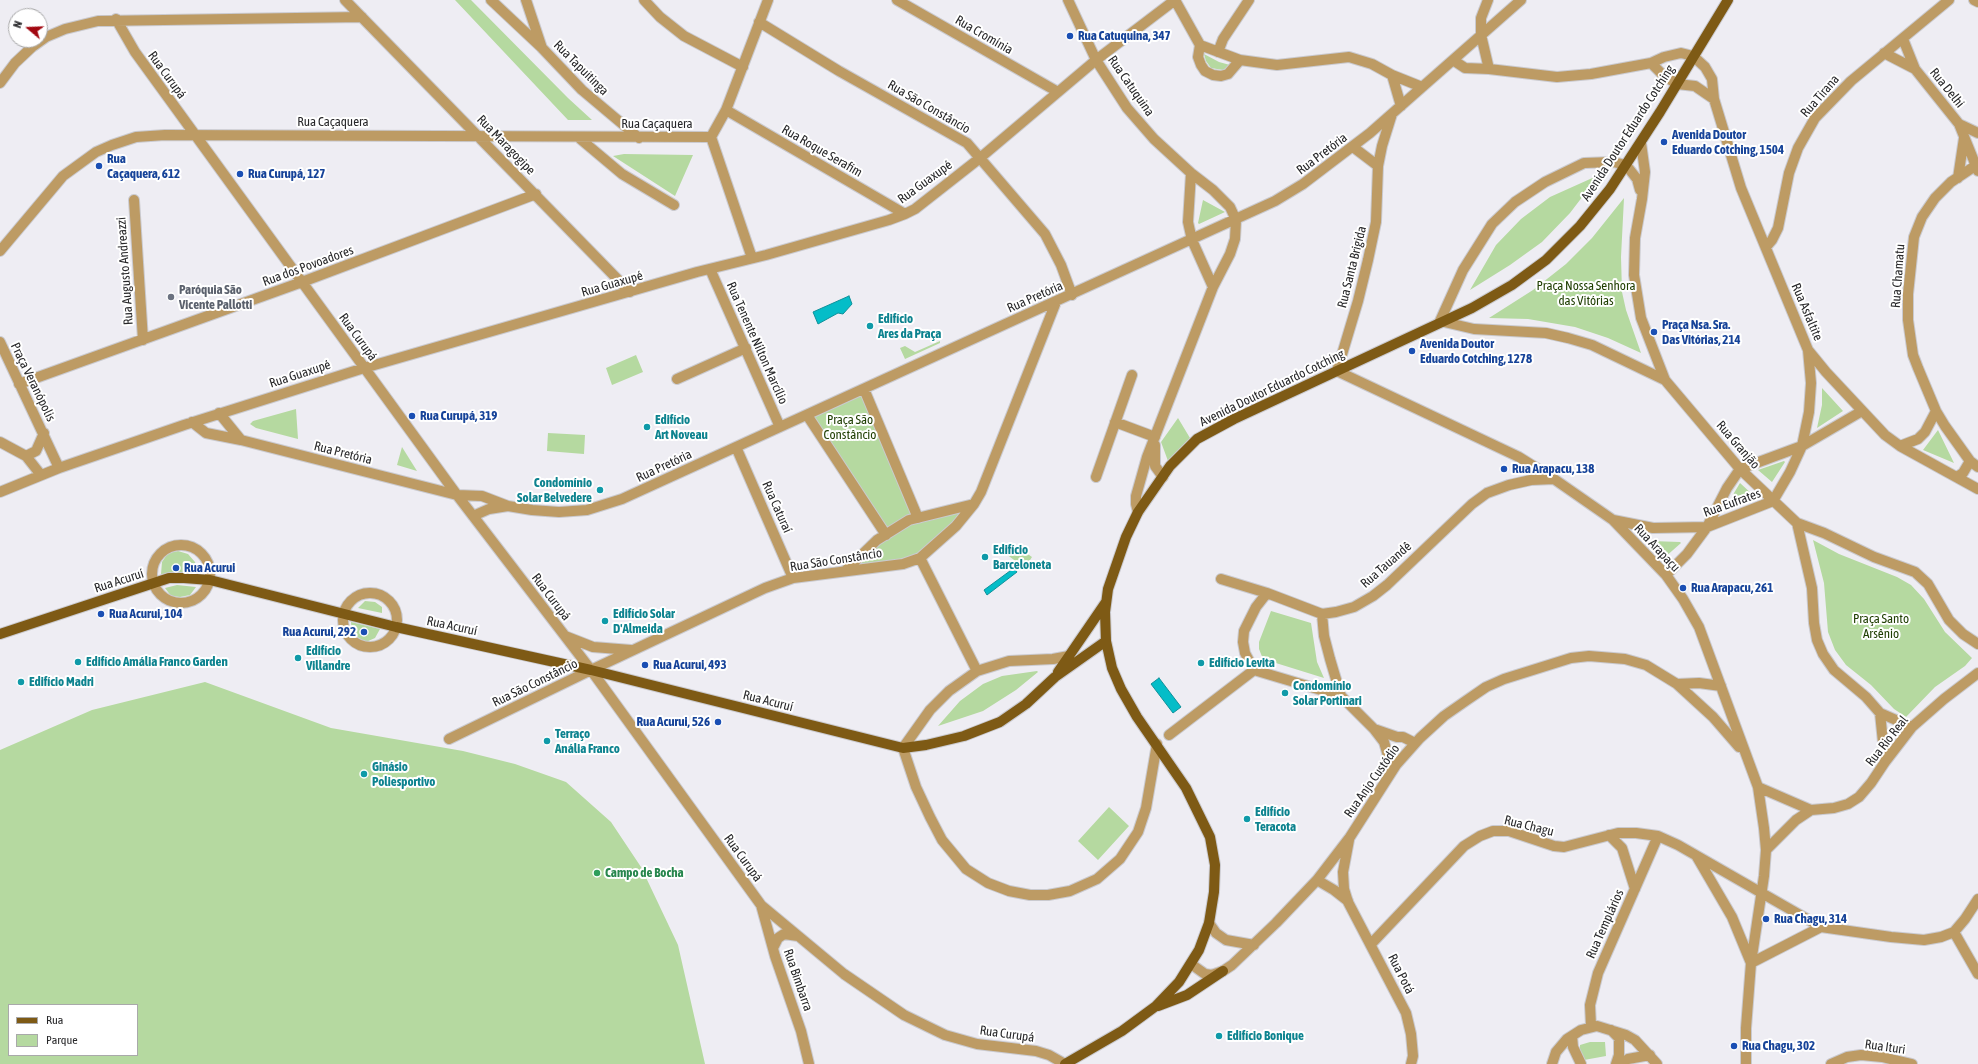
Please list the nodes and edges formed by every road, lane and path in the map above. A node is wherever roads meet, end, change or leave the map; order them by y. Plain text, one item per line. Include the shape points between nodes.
1 (345, 0) edge
2 (491, 0) edge
3 (526, 0) edge
4 (644, 0) edge
5 (768, 0) edge
6 (897, 0) edge
7 (1068, 0) edge
8 (1175, 0) edge
9 (1249, 0) edge
10 (1488, 0) edge
11 (1728, 0) edge
12 (1949, 0) edge
13 (1974, 0) edge
14 (1516, 1) edge
15 (1978, 2) edge
16 (362, 17) junction
17 (116, 19) junction
18 (759, 22) junction
19 (1481, 35) junction
20 (1903, 39) junction
21 (1200, 45) junction
22 (542, 48) junction
23 (1218, 52) junction
24 (1884, 53) junction
25 (1693, 56) junction
26 (1096, 60) junction
27 (1240, 60) junction
28 (1453, 60) junction
29 (1650, 64) junction
30 (743, 68) junction
31 (1489, 69) junction
32 (1915, 69) junction
33 (1392, 75) junction
34 (0, 83) edge
35 (1677, 84) junction
36 (1422, 87) junction
37 (1058, 92) junction
38 (1714, 99) junction
39 (1401, 106) junction
40 (726, 110) junction
41 (1392, 114) junction
42 (1959, 124) junction
43 (1978, 133) edge
44 (194, 135) junction
45 (479, 135) junction
46 (1964, 136) junction
47 (578, 137) junction
48 (711, 137) junction
49 (640, 138) junction
50 (1641, 143) junction
51 (1353, 147) junction
52 (980, 158) junction
53 (1626, 165) junction
54 (1378, 166) junction
55 (1977, 167) edge
56 (1191, 174) junction
57 (1958, 178) junction
58 (536, 194) junction
59 (1642, 199) junction
60 (134, 200) dead end
61 (674, 205) dead end
62 (905, 214) junction
63 (1236, 220) junction
64 (1192, 240) junction
65 (1766, 247) junction
66 (0, 251) edge
67 (752, 258) junction
68 (710, 269) junction
69 (302, 282) junction
70 (1213, 287) junction
71 (630, 292) junction
72 (1072, 295) junction
73 (1056, 302) junction
74 (1440, 321) junction
75 (143, 340) junction
76 (0, 342) edge
77 (746, 348) junction
78 (1808, 350) junction
79 (364, 368) junction
80 (1337, 371) junction
81 (1132, 375) dead end
82 (677, 379) dead end
83 (1665, 380) junction
84 (19, 384) junction
85 (864, 389) junction
86 (1862, 411) junction
87 (1936, 411) junction
88 (219, 414) junction
89 (807, 415) junction
90 (192, 422) junction
91 (1115, 422) junction
92 (780, 427) junction
93 (44, 433) junction
94 (1155, 437) junction
95 (241, 440) junction
96 (0, 442) edge
97 (1802, 446) junction
98 (1900, 446) junction
99 (736, 447) junction
100 (26, 456) junction
101 (1974, 464) edge
102 (59, 468) junction
103 (1740, 469) junction
104 (41, 475) junction
105 (1096, 476) dead end
106 (1162, 477) junction
107 (1957, 477) junction
108 (1554, 479) junction
109 (1978, 489) edge
110 (0, 492) edge
111 (457, 495) junction
112 (1773, 501) junction
113 (974, 504) junction
114 (508, 506) junction
115 (1138, 512) junction
116 (473, 516) junction
117 (918, 518) junction
118 (1613, 520) junction
119 (1797, 523) junction
120 (1707, 527) junction
121 (886, 534) junction
122 (920, 558) junction
123 (846, 570) junction
124 (1666, 575) junction
125 (794, 578) junction
126 (1221, 579) dead end
127 (210, 580) junction
128 (154, 583) junction
129 (1267, 593) junction
130 (1106, 602) junction
131 (343, 614) junction
132 (1322, 614) junction
133 (396, 627) junction
134 (0, 634) edge
135 (565, 636) junction
136 (1106, 641) junction
137 (1978, 644) edge
138 (633, 650) junction
139 (1069, 656) junction
140 (591, 670) junction
141 (1254, 670) junction
142 (977, 671) junction
143 (1978, 673) edge
144 (1055, 677) junction
145 (1677, 684) junction
146 (1721, 686) junction
147 (1341, 696) junction
148 (1880, 712) junction
149 (1912, 727) junction
150 (1374, 729) junction
151 (1169, 735) dead end
152 (1397, 737) junction
153 (449, 740) dead end
154 (1415, 743) junction
155 (1157, 744) junction
156 (902, 748) junction
157 (1387, 750) junction
158 (1745, 755) junction
159 (1885, 762) junction
160 (1396, 765) junction
161 (1758, 787) junction
162 (1811, 810) junction
163 (1609, 835) junction
164 (1658, 836) junction
165 (1350, 837) junction
166 (1766, 850) junction
167 (1696, 855) junction
168 (1317, 880) junction
169 (1635, 889) junction
170 (1762, 893) junction
171 (1978, 899) edge
172 (1348, 902) junction
173 (761, 905) junction
174 (1209, 922) junction
175 (1821, 927) junction
176 (1954, 932) junction
177 (798, 936) junction
178 (1371, 944) junction
179 (1254, 945) junction
180 (773, 948) junction
181 (1751, 963) junction
182 (1191, 964) junction
183 (1223, 971) junction
184 (1978, 974) edge
185 (1156, 1006) junction
186 (1591, 1026) junction
187 (1611, 1030) junction
188 (1572, 1036) junction
189 (1650, 1055) junction
190 (809, 1064) edge
191 (1065, 1064) edge
192 (1411, 1064) edge
193 (1552, 1064) edge
194 (1581, 1064) edge
195 (1616, 1064) edge
196 (1621, 1064) edge
197 (1657, 1064) edge
198 (1746, 1064) edge
199 (1831, 1064) edge
200 (1912, 1064) edge

1 - 16 street, Rua Maragogipe
2 - 22 street
3 - 22 street, Rua Tapuitinga
4 - 30 street via 684,36
5 - 18 street
6 - 37 street, Rua Cromínia
7 - 26 street, Rua Catuquina
8 - 21 street
8 - 26 street, Rua Guaxupé
9 - 23 street via 1223,39
10 - 19 street via 1481,18
11 - 25 main road, Avenida Doutor Eduardo Cotching
12 - 20 street, Rua Tirana
13 - 15 street
14 - 19 street, Rua Pretória
16 - 17 street
16 - 45 street, Rua Maragogipe
17 - 34 street via 82,24 46,37 15,63
17 - 44 street, Rua Curupá via 135,52
18 - 30 street
18 - 52 street, Rua São Constâncio via 839,71 967,143
19 - 28 street, Rua Pretória
19 - 31 street
20 - 24 street, Rua Tirana
20 - 32 street, Rua Delhi
21 - 23 street
21 - 27 street via 1198,57 1201,65 1213,75 1228,74
22 - 49 street, Rua Tapuitinga via 582,90
23 - 27 street
24 - 32 street, Rua Delhi
24 - 65 street, Rua Tirana via 1850,81 1815,118 1789,172 1778,228
25 - 29 street via 1681,53
25 - 35 main road, Avenida Doutor Eduardo Cotching
25 - 38 street, Rua Asfaltite via 1705,67 1712,79
26 - 37 street, Rua Guaxupé
26 - 56 street, Rua Catuquina via 1127,108 1154,139
27 - 33 street via 1277,65 1349,57 1372,64
28 - 31 street via 1465,68
28 - 36 street, Rua Pretória
29 - 31 street via 1557,77
29 - 35 street
30 - 40 street
32 - 42 street, Rua Delhi
33 - 36 street
33 - 39 street
35 - 38 street via 1695,86
35 - 50 main road, Avenida Doutor Eduardo Cotching
36 - 39 street, Rua Pretória
37 - 52 street, Rua Guaxupé
38 - 65 street, Rua Asfaltite via 1741,188
39 - 41 street, Rua Pretória
40 - 48 street
40 - 62 street, Rua Roque Serafim
41 - 51 street, Rua Pretória
41 - 54 street, Rua Santa Brigida
42 - 43 street, Rua Delhi
42 - 46 street, Rua Delhi
44 - 45 street, Rua Caçaquera
44 - 66 street, Rua Caçaquera via 136,137 96,152 63,176
44 - 69 street, Rua Curupá
45 - 47 street, Rua Caçaquera
45 - 58 street, Rua Maragogipe
46 - 55 street, Rua Delhi
46 - 57 street
47 - 49 street, Rua Caçaquera
47 - 61 street via 622,174
48 - 49 street, Rua Caçaquera
48 - 67 street
50 - 53 main road, Avenida Doutor Eduardo Cotching
50 - 59 street via 1645,172
51 - 54 street
51 - 63 street, Rua Pretória via 1275,202
52 - 62 street, Rua Guaxupé
52 - 72 street, Rua São Constâncio via 1045,234 1061,265
53 - 59 street via 1637,179
53 - 74 main road, Avenida Doutor Eduardo Cotching via 1610,190 1580,226 1546,260 1512,285 1472,308
53 - 74 street via 1613,162 1584,163 1545,182 1515,202 1492,224 1473,252
54 - 80 street, Rua Santa Brigida via 1376,222 1358,301
55 - 57 street, Rua Chamatu
56 - 63 street, Rua Catuquina via 1230,207
56 - 64 street via 1188,222
57 - 87 street, Rua Chamatu via 1935,198 1922,217 1914,237 1910,264 1908,320 1913,355
58 - 69 street, Rua dos Povoadores
58 - 71 street, Rua Maragogipe
59 - 83 street via 1634,238 1636,294 1641,318
60 - 75 street, Rua Augusto Andreazzi
62 - 67 street, Rua Guaxupé
63 - 64 street, Rua Pretória
63 - 70 street via 1235,239 1230,254
64 - 70 street
64 - 72 street, Rua Pretória
65 - 78 street, Rua Asfaltite
67 - 68 street, Rua Guaxupé
68 - 71 street, Rua Guaxupé
68 - 77 street, Rua Tenente Nílton Marcílio
69 - 75 street, Rua dos Povoadores
69 - 79 street, Rua Curupá
70 - 94 street
71 - 79 street, Rua Guaxupé
72 - 73 street, Rua Pretória
73 - 85 street, Rua Pretória
73 - 113 street, Rua São Constâncio via 989,474
74 - 80 main road, Avenida Doutor Eduardo Cotching
74 - 83 street via 1474,329 1546,333 1568,338 1592,345
75 - 84 street, Rua dos Povoadores
76 - 84 street, Praça Veranópolis
77 - 82 street
77 - 92 street, Rua Tenente Nílton Marcílio
78 - 86 street, Rua Asfaltite
78 - 97 street, Rua Eufrates via 1811,383 1809,412
79 - 88 street, Rua Guaxupé
79 - 111 street, Rua Curupá
80 - 106 main road, Avenida Doutor Eduardo Cotching via 1198,438
80 - 108 street, Rua Arapaçu via 1519,457
81 - 91 street
83 - 103 street, Rua Granjão
84 - 93 street, Praça Veranópolis
85 - 89 street, Rua Pretória
85 - 117 street
86 - 97 street
86 - 98 street, Rua Asfaltite via 1885,435
87 - 98 street via 1925,432 1918,439
87 - 101 street, Rua Chamatu
88 - 90 street, Rua Guaxupé
88 - 95 street
89 - 92 street, Rua Pretória
89 - 121 street
90 - 95 street, Rua Pretória via 206,433
90 - 102 street, Rua Guaxupé
91 - 94 street
91 - 105 street
92 - 99 street, Rua Pretória
93 - 100 street, Praça Veranópolis via 36,451
93 - 102 street, Praça Veranópolis
94 - 106 street via 1155,466
94 - 115 street via 1136,496
95 - 111 street, Rua Pretória
96 - 100 street
97 - 103 street
97 - 112 street, Rua Eufrates
98 - 107 street, Rua Asfaltite
99 - 114 street, Rua Pretória via 622,499 587,510 559,512
99 - 125 street, Rua Caturaí
100 - 104 street
101 - 107 street
102 - 104 street, Rua Guaxupé
103 - 112 street, Rua Granjão
103 - 120 street
104 - 110 street, Rua Guaxupé
106 - 115 main road, Avenida Doutor Eduardo Cotching
107 - 109 street, Rua Asfaltite
108 - 118 street, Rua Arapaçu
108 - 132 street, Rua Tauandê via 1509,485 1487,494 1472,504 1373,596 1354,607
111 - 114 street, Rua Pretória via 482,496
111 - 116 street, Rua Curupá
112 - 119 street, Rua Granjão
112 - 120 street, Rua Eufrates
113 - 117 street
113 - 122 street, Rua São Constâncio via 956,526
114 - 116 street, Rua Pretória
115 - 130 main road, Avenida Doutor Eduardo Cotching via 1117,560
116 - 135 street, Rua Curupá
117 - 121 street via 909,520
118 - 120 street, Rua Eufrates via 1653,528
118 - 124 street, Rua Arapaçu
119 - 137 street via 1915,572 1928,584 1949,620 1962,634
119 - 148 street via 1812,588 1817,640 1823,654 1834,670
120 - 124 street via 1687,554
121 - 123 street
122 - 123 street, Rua São Constâncio via 903,564
122 - 142 street
123 - 125 street, Rua São Constâncio
124 - 146 street, Rua Arapaçu via 1699,627
125 - 138 street, Rua São Constâncio via 765,588
126 - 129 street
127 - 128 main road, Rua Acuruí via 173,578
127 - 128 street via 200,596 183,603 165,598 158,592
127 - 128 street via 208,561 194,547 185,544 170,547 159,555 152,573
127 - 131 main road, Rua Acuruí
128 - 134 main road, Rua Acuruí
129 - 132 street
129 - 141 street via 1256,607 1244,631 1245,653
130 - 136 main road, Avenida Doutor Eduardo Cotching
130 - 139 main road
131 - 133 main road, Rua Acuruí
131 - 133 street via 346,632 351,640 359,645 368,647 386,642
131 - 133 street via 352,599 364,593 377,593 385,596 396,610
132 - 147 street via 1328,653
133 - 140 main road, Rua Acuruí
135 - 138 street via 593,647
135 - 140 street, Rua Curupá
136 - 144 main road
136 - 155 main road, Avenida Doutor Eduardo Cotching via 1112,668 1121,689
138 - 140 street, Rua São Constâncio
139 - 142 street via 1009,661
139 - 144 main road
140 - 153 street, Rua São Constâncio
140 - 156 main road, Rua Acuruí
140 - 173 street, Rua Curupá
141 - 147 street
141 - 151 street
142 - 156 street via 949,691 930,710
143 - 149 street, Rua Rio Real
144 - 156 main road via 1026,704 1000,722 964,736
145 - 146 street
145 - 154 street, Rua Anjo Custódio via 1646,665 1625,659 1589,656 1571,658 1486,687 1444,716
145 - 158 street, Rua Anjo Custódio via 1713,717
146 - 158 street, Rua Arapaçu
147 - 150 street
148 - 149 street
148 - 159 street
149 - 159 street, Rua Rio Real
150 - 152 street
150 - 157 street
152 - 154 street
152 - 157 street
154 - 160 street, Rua Anjo Custódio
155 - 156 street via 1146,808 1138,832 1120,859 1097,879 1070,890 1048,895 1009,891 988,883 966,870 942,840 916,787
155 - 174 main road, Avenida Doutor Eduardo Cotching via 1186,788 1210,837 1214,892
157 - 160 street via 1389,759
158 - 161 street, Rua Arapaçu
159 - 162 street, Rua Rio Real via 1859,797 1834,808
160 - 165 street, Rua Anjo Custódio
161 - 162 street, Rua Rio Real
161 - 166 street, Rua Arapaçu
162 - 166 street, Rua Rio Real via 1796,820
163 - 164 street, Rua Chagu via 1636,833
163 - 169 street via 1622,848
163 - 178 street, Rua Chagu via 1564,847 1509,831 1493,831 1480,836 1464,846
164 - 167 street, Rua Chagu
164 - 169 street, Rua Templários
165 - 168 street, Rua Anjo Custódio
165 - 172 street, Rua Potá via 1343,872
166 - 170 street, Rua Arapaçu
167 - 170 street, Rua Chagu
167 - 181 street via 1732,917
168 - 172 street, Rua Potá
168 - 179 street, Rua Anjo Custódio
169 - 186 street, Rua Templários via 1598,973 1590,1005
170 - 175 street, Rua Chagu
170 - 181 street
171 - 176 street
172 - 178 street, Rua Potá
173 - 177 street, Rua Curupá
173 - 180 street, Rua Bimbarra
174 - 179 street via 1216,933 1226,940
174 - 182 main road, Avenida Doutor Eduardo Cotching
175 - 176 street via 1891,938 1924,940
175 - 181 street
176 - 184 street
177 - 180 street via 784,934 778,938
177 - 191 street, Rua Curupá via 844,974 887,1004 945,1035 977,1044 1036,1051
178 - 192 street, Rua Potá via 1406,1014 1412,1034
179 - 183 street, Rua Anjo Custódio
180 - 190 street, Rua Bimbarra via 801,1031
181 - 198 street
182 - 183 street via 1205,974 1212,975
182 - 185 main road, Avenida Doutor Eduardo Cotching via 1179,982
183 - 185 main road via 1187,995
185 - 191 main road, Avenida Doutor Eduardo Cotching via 1122,1031
186 - 187 street
186 - 188 street
187 - 189 street via 1635,1040
187 - 195 street via 1619,1038
188 - 193 street via 1556,1052
188 - 194 street
189 - 196 street via 1635,1057
189 - 197 street
199 - 200 street, Rua Ituri via 1860,1055

